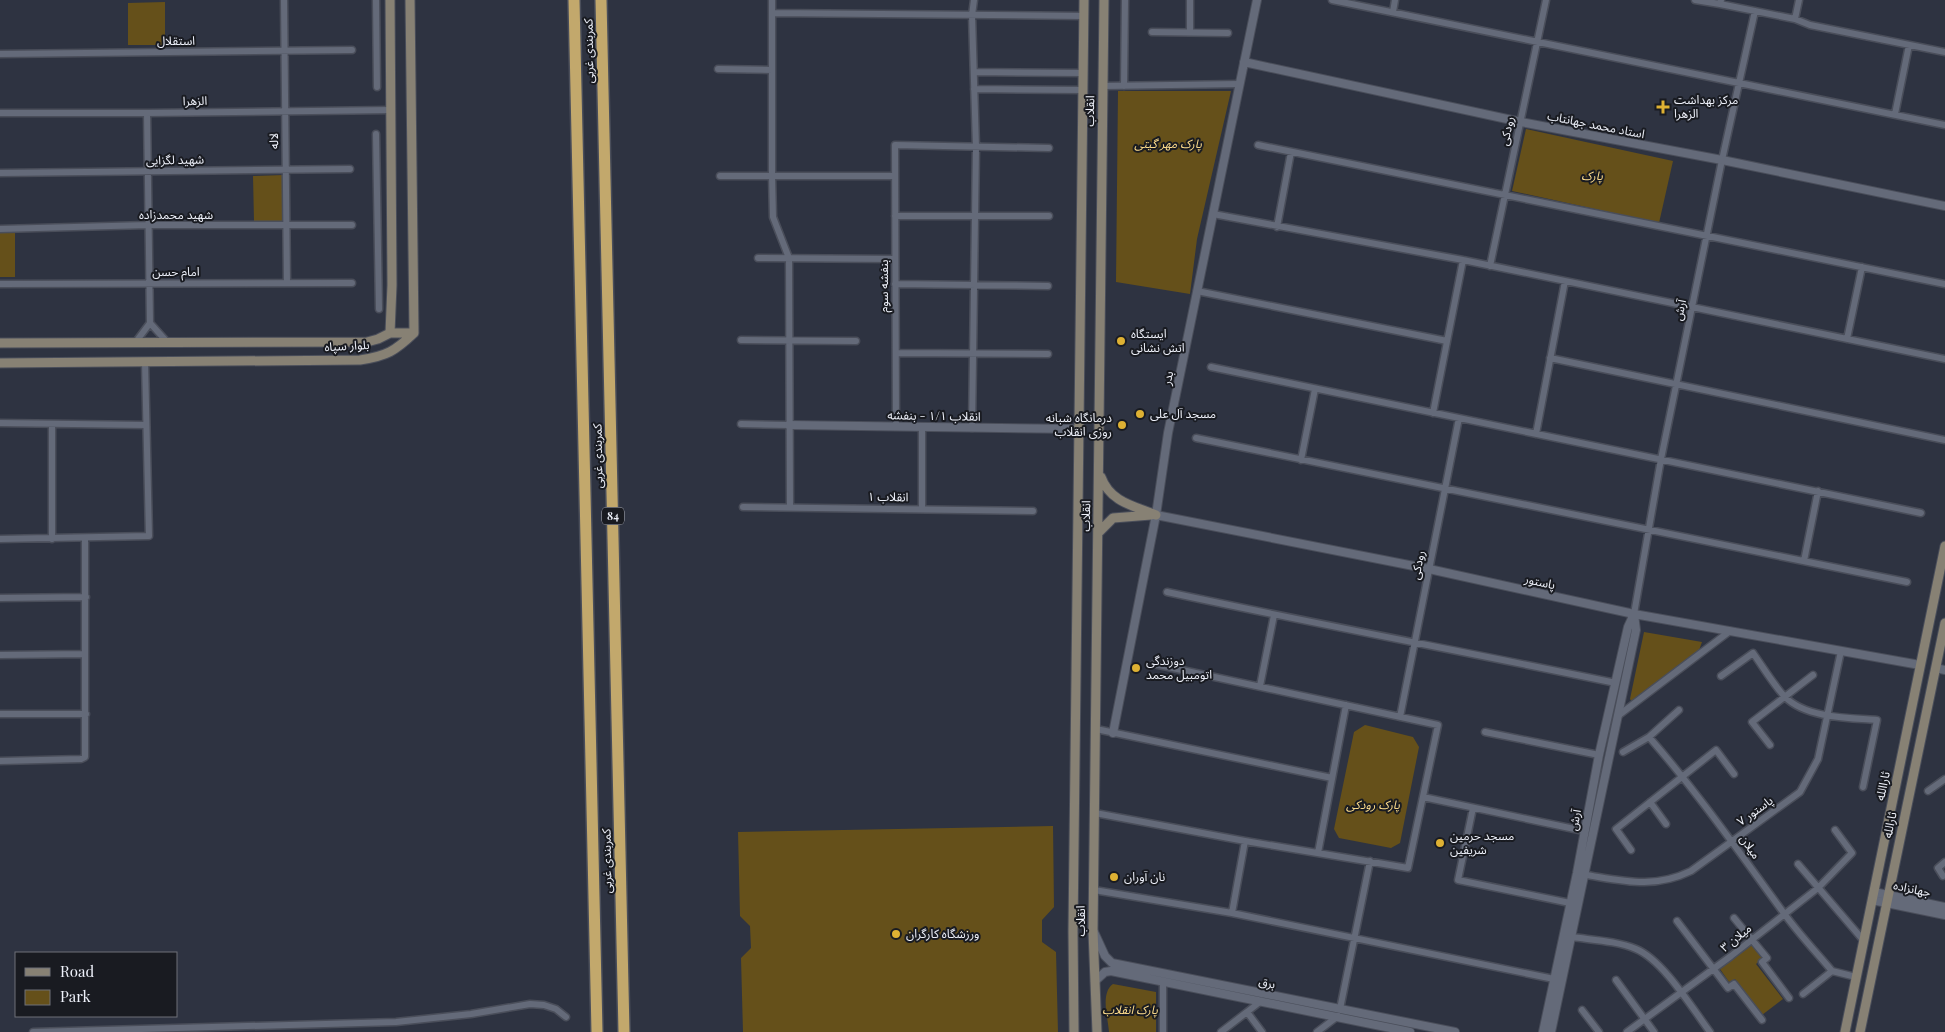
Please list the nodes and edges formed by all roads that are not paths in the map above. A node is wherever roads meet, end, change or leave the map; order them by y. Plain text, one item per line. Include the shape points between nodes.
1 (284, 0) edge
2 (376, 0) edge
3 (390, 0) edge
4 (410, 0) edge
5 (574, 0) edge
6 (601, 0) edge
7 (772, 0) edge
8 (974, 0) edge
9 (1084, 0) edge
10 (1104, 0) edge
11 (1125, 0) edge
12 (1190, 0) edge
13 (1256, 0) edge
14 (1332, 0) edge
15 (1395, 0) edge
16 (1546, 0) edge
17 (1695, 0) edge
18 (1799, 0) edge
19 (1721, 2) edge
20 (1755, 11) junction
21 (1393, 12) junction
22 (772, 13) junction
23 (972, 15) junction
24 (1084, 16) junction
25 (376, 19) junction
26 (1795, 19) junction
27 (390, 20) junction
28 (1152, 32) dead end
29 (1190, 32) junction
30 (1228, 33) dead end
31 (1537, 42) junction
32 (1909, 45) junction
33 (352, 50) dead end
34 (285, 51) junction
35 (1945, 52) edge
36 (0, 54) edge
37 (1244, 62) junction
38 (718, 69) dead end
39 (772, 70) junction
40 (974, 72) junction
41 (1083, 73) junction
42 (1740, 82) junction
43 (1239, 84) junction
44 (1103, 86) junction
45 (1124, 86) junction
46 (377, 87) dead end
47 (974, 89) junction
48 (1083, 90) junction
49 (285, 110) junction
50 (391, 110) junction
51 (0, 113) edge
52 (147, 113) junction
53 (1895, 114) junction
54 (1521, 122) junction
55 (1945, 124) edge
56 (376, 134) dead end
57 (1258, 145) dead end
58 (976, 147) junction
59 (1049, 148) dead end
60 (1291, 152) junction
61 (1722, 160) junction
62 (350, 169) dead end
63 (286, 170) junction
64 (148, 172) junction
65 (0, 173) edge
66 (720, 176) dead end
67 (772, 176) junction
68 (895, 176) junction
69 (1505, 195) junction
70 (1945, 206) edge
71 (1212, 214) junction
72 (975, 215) junction
73 (895, 216) junction
74 (1049, 216) dead end
75 (378, 220) junction
76 (392, 221) junction
77 (352, 225) dead end
78 (148, 226) junction
79 (287, 226) junction
80 (1277, 228) junction
81 (0, 229) edge
82 (1707, 236) junction
83 (758, 258) dead end
84 (789, 258) junction
85 (895, 259) junction
86 (1463, 260) junction
87 (1490, 266) junction
88 (1862, 267) junction
89 (1565, 281) junction
90 (287, 283) junction
91 (352, 283) dead end
92 (0, 284) edge
93 (151, 284) junction
94 (896, 284) junction
95 (1945, 284) edge
96 (974, 285) junction
97 (1048, 286) dead end
98 (1197, 291) junction
99 (1692, 307) junction
100 (379, 308) dead end
101 (150, 323) junction
102 (390, 333) junction
103 (414, 333) junction
104 (1847, 339) junction
105 (742, 340) dead end
106 (788, 340) junction
107 (856, 341) dead end
108 (1447, 341) junction
109 (0, 343) edge
110 (135, 343) junction
111 (168, 343) junction
112 (896, 353) junction
113 (974, 354) junction
114 (1048, 354) dead end
115 (1550, 358) junction
116 (1945, 359) edge
117 (145, 362) junction
118 (0, 363) edge
119 (1211, 367) dead end
120 (1676, 384) junction
121 (1315, 389) junction
122 (1433, 413) junction
123 (1459, 418) junction
124 (0, 423) edge
125 (52, 424) junction
126 (741, 424) dead end
127 (146, 425) junction
128 (789, 425) junction
129 (896, 426) junction
130 (922, 426) junction
131 (972, 428) junction
132 (1079, 429) junction
133 (1536, 434) junction
134 (1196, 438) dead end
135 (1945, 440) edge
136 (1301, 460) junction
137 (1661, 460) junction
138 (1099, 471) junction
139 (1445, 489) junction
140 (1818, 491) junction
141 (743, 507) dead end
142 (790, 508) junction
143 (922, 509) junction
144 (1033, 510) dead end
145 (1921, 513) dead end
146 (1156, 515) junction
147 (1649, 530) junction
148 (1098, 532) junction
149 (85, 538) junction
150 (52, 539) junction
151 (0, 540) edge
152 (1945, 546) edge
153 (1804, 561) junction
154 (1429, 569) junction
155 (1907, 582) dead end
156 (1167, 592) dead end
157 (86, 597) junction
158 (0, 598) edge
159 (1634, 614) junction
160 (1274, 615) junction
161 (1945, 623) edge
162 (1730, 631) junction
163 (1415, 641) junction
164 (1841, 652) junction
165 (85, 654) junction
166 (0, 655) edge
167 (1154, 664) dead end
168 (1920, 665) junction
169 (1940, 669) edge
170 (1813, 675) dead end
171 (1720, 676) dead end
172 (1616, 683) junction
173 (1260, 686) junction
174 (1784, 697) junction
175 (1346, 704) junction
176 (1678, 710) dead end
177 (0, 714) edge
178 (86, 714) junction
179 (1619, 715) junction
180 (1827, 716) junction
181 (1400, 717) junction
182 (1096, 729) junction
183 (1485, 732) dead end
184 (1113, 733) junction
185 (1649, 737) junction
186 (1770, 745) dead end
187 (1623, 752) dead end
188 (1599, 755) junction
189 (0, 761) edge
190 (1734, 774) dead end
191 (1683, 776) junction
192 (1332, 778) junction
193 (1945, 779) edge
194 (1863, 786) dead end
195 (1928, 791) dead end
196 (1423, 797) junction
197 (1650, 802) junction
198 (1473, 808) junction
199 (1095, 813) junction
200 (1666, 824) dead end
201 (1834, 830) dead end
202 (1584, 831) junction
203 (1245, 841) junction
204 (1732, 841) junction
205 (1631, 850) dead end
206 (1318, 853) junction
207 (1370, 861) junction
208 (1945, 862) edge
209 (1798, 864) dead end
210 (1577, 873) junction
211 (1586, 875) junction
212 (1942, 876) dead end
213 (1818, 888) junction
214 (1094, 890) junction
215 (1873, 896) junction
216 (1887, 899) junction
217 (1902, 902) junction
218 (1570, 903) junction
219 (1945, 907) edge
220 (1232, 913) junction
221 (1784, 914) junction
222 (1945, 915) edge
223 (1734, 918) dead end
224 (1677, 921) dead end
225 (1093, 931) junction
226 (1564, 935) junction
227 (1572, 936) junction
228 (1354, 939) junction
229 (1752, 940) junction
230 (1864, 941) junction
231 (1714, 970) junction
232 (1832, 971) junction
233 (1164, 973) junction
234 (1856, 978) junction
235 (1554, 979) junction
236 (1616, 980) dead end
237 (1095, 981) junction
238 (1163, 982) junction
239 (1681, 993) junction
240 (1803, 994) dead end
241 (1789, 998) dead end
242 (1261, 1001) junction
243 (1582, 1010) dead end
244 (1246, 1012) junction
245 (1339, 1012) junction
246 (566, 1017) dead end
247 (1644, 1018) junction
248 (1762, 1020) dead end
249 (33, 1032) edge
250 (597, 1032) edge
251 (624, 1032) edge
252 (1074, 1032) edge
253 (1097, 1032) edge
254 (1163, 1032) edge
255 (1221, 1032) edge
256 (1262, 1032) edge
257 (1317, 1032) edge
258 (1410, 1032) edge
259 (1455, 1032) edge
260 (1543, 1032) edge
261 (1551, 1032) edge
262 (1599, 1032) edge
263 (1627, 1032) edge
264 (1654, 1032) edge
265 (1710, 1032) edge
266 (1845, 1032) edge
267 (1860, 1032) edge

1 - 34 street, لاله
2 - 25 street
3 - 27 main road
4 - 103 main road
5 - 250 highway, کمربندی غربی / 84
6 - 251 highway, کمربندی غربی / 84
7 - 22 street
8 - 23 street
9 - 24 main road, انقلاب
10 - 44 main road, انقلاب
11 - 45 street
12 - 29 street
13 - 37 street, بدر
14 - 21 street
15 - 21 street
16 - 31 street, رودکی
17 - 19 street
18 - 26 street
19 - 20 street
20 - 26 street
20 - 42 street, آرش
21 - 31 street
22 - 23 street
22 - 39 street
23 - 24 street
23 - 40 street
24 - 41 main road, انقلاب
25 - 27 street
25 - 46 street
26 - 32 street
27 - 50 main road
28 - 29 street
29 - 30 street
31 - 42 street
31 - 54 street, رودکی
32 - 35 street
32 - 53 street
33 - 34 street, استقلال
34 - 36 street, استقلال
34 - 49 street, لاله
37 - 43 street, بدر
37 - 54 street, استاد محمد جهانتاب
38 - 39 street
39 - 67 street
40 - 41 street
40 - 47 street
41 - 48 main road, انقلاب
42 - 53 street
42 - 61 street, آرش
43 - 45 street
43 - 71 street, بدر
44 - 45 street
44 - 138 main road, انقلاب
47 - 48 street
47 - 58 street
48 - 132 main road, انقلاب
49 - 50 street, الزهرا
49 - 52 street, الزهرا
49 - 63 street, لاله
50 - 76 main road
51 - 52 street, الزهرا
52 - 64 street
53 - 55 street
54 - 61 street, استاد محمد جهانتاب
54 - 69 street, رودکی
56 - 75 street
57 - 60 street
58 - 59 street
58 - 68 street, بنفشه سوم via 895,145
58 - 72 street
60 - 69 street
60 - 80 street
61 - 70 street, استاد محمد جهانتاب
61 - 82 street, آرش
62 - 63 street, شهید لگزایی
63 - 64 street, شهید لگزایی
63 - 79 street, لاله
64 - 65 street, شهید لگزایی
64 - 78 street
66 - 67 street
67 - 68 street
67 - 84 street via 773,217
68 - 73 street, بنفشه سوم
69 - 82 street
69 - 87 street, رودکی
71 - 80 street
71 - 98 street, بدر
72 - 73 street
72 - 74 street
72 - 96 street
73 - 85 street, بنفشه سوم
75 - 76 street
75 - 100 street
76 - 102 main road
77 - 79 street, شهید محمدزاده
78 - 79 street, شهید محمدزاده
78 - 81 street, شهید محمدزاده
78 - 93 street
79 - 90 street, لاله
80 - 86 street
82 - 88 street
82 - 99 street, آرش
83 - 84 street
84 - 85 street
84 - 106 street
85 - 94 street, بنفشه سوم
86 - 87 street
86 - 108 street
87 - 89 street
88 - 95 street
88 - 104 street
89 - 99 street
89 - 115 street
90 - 91 street, امام حسن
90 - 93 street, امام حسن
92 - 93 street, امام حسن
93 - 101 street
94 - 96 street
94 - 112 street, بنفشه سوم
96 - 97 street
96 - 113 street
98 - 108 street
98 - 146 street, بدر via 1168,433
99 - 104 street
99 - 120 street, آرش
101 - 110 street
101 - 111 street
102 - 103 main road
102 - 111 main road, بلوار سپاه via 367,342
103 - 117 main road, بلوار سپاه via 399,347 380,357 360,360
104 - 116 street
105 - 106 street
106 - 107 street
106 - 128 street
108 - 122 street
109 - 110 main road, بلوار سپاه
110 - 111 main road, بلوار سپاه
112 - 113 street
112 - 129 street, بنفشه سوم
113 - 114 street
113 - 131 street
115 - 120 street
115 - 133 street
117 - 118 main road, بلوار سپاه
117 - 127 street
119 - 121 street
120 - 135 street
120 - 137 street, آرش
121 - 122 street
121 - 136 street
122 - 123 street
123 - 133 street
123 - 139 street, رودکی
124 - 125 street
125 - 127 street
125 - 150 street
126 - 128 street
127 - 149 street via 149,536
128 - 129 street, انقلاب ۱/۱ - بنفشه
128 - 142 street
129 - 130 street, انقلاب ۱/۱ - بنفشه
130 - 131 street, انقلاب ۱/۱ - بنفشه
130 - 143 street
131 - 132 street, انقلاب ۱/۱ - بنفشه
132 - 252 main road, انقلاب
133 - 137 street
134 - 136 street
136 - 139 street
137 - 140 street
137 - 147 street, آرش
138 - 146 main road via 1104,487 1116,498
138 - 148 main road, انقلاب
139 - 147 street
139 - 154 street, رودکی
140 - 145 street
140 - 153 street
141 - 142 street, انقلاب ۱
142 - 143 street, انقلاب ۱
143 - 144 street, انقلاب ۱
146 - 148 main road via 1113,518
146 - 154 street, پاستور
146 - 184 street, بدر
147 - 153 street
147 - 159 street, آرش
148 - 182 main road, انقلاب
149 - 150 street
149 - 157 street
150 - 151 street
152 - 168 main road, ثاراالله
153 - 155 street
154 - 159 street, پاستور
154 - 163 street, رودکی
156 - 160 street
157 - 158 street
157 - 165 street
159 - 162 street, پاستور
159 - 172 street, آرش via 1628,627
159 - 179 street, آرش via 1636,630
160 - 163 street
160 - 173 street
161 - 169 main road, ثارالله
162 - 164 street, پاستور
162 - 179 street
163 - 172 street
163 - 181 street, رودکی
164 - 168 street, پاستور
164 - 180 street, پاستور ۷
165 - 166 street
165 - 178 street
167 - 173 street
168 - 169 main road
168 - 215 main road, ثاراالله
169 - 216 main road, ثارالله
170 - 174 street
171 - 174 street via 1753,653
172 - 188 street, آرش
173 - 175 street
174 - 180 street via 1794,705
174 - 186 street via 1752,722
175 - 181 street
175 - 192 street
176 - 185 street
177 - 178 street
178 - 189 street via 85,757
179 - 211 street, آرش
180 - 194 street via 1877,720
180 - 204 street, پاستور ۷ via 1818,760 1800,792
181 - 196 street via 1438,726
182 - 184 street
182 - 199 main road, انقلاب
183 - 188 street
184 - 192 street
185 - 187 street
185 - 191 street, میلان
188 - 202 street, آرش
190 - 191 street via 1716,750
191 - 197 street
191 - 204 street, میلان
192 - 206 street
193 - 195 street
196 - 198 street
196 - 207 street via 1408,868
197 - 200 street
197 - 205 street via 1616,828
198 - 202 street
198 - 218 street via 1458,880
199 - 203 street
199 - 214 main road, انقلاب
201 - 213 street, میلان ۳ via 1852,853
202 - 210 street, آرش
203 - 206 street
203 - 220 street
204 - 211 street, پاستور ۷ via 1691,871 1668,880 1631,882
204 - 221 street, میلان
206 - 207 street
207 - 228 street
208 - 212 street via 1938,868
209 - 213 street
210 - 211 street
210 - 218 street, آرش
211 - 227 street, آرش
213 - 221 street, میلان ۳
213 - 230 street
214 - 220 street
214 - 225 main road, انقلاب
215 - 216 street, جهانزاده
215 - 230 main road, ثاراالله
216 - 217 street, جهانزاده
216 - 267 main road, ثارالله
217 - 219 street, جهانزاده
217 - 222 street, جهانزاده
218 - 226 street, آرش
220 - 228 street
221 - 229 street, میلان ۳
221 - 232 street, میلان
223 - 229 street
224 - 231 street
225 - 233 street, برق via 1112,963
225 - 237 main road, انقلاب
226 - 227 street
226 - 235 street, آرش
227 - 239 street via 1636,949 1653,959
227 - 261 street, آرش
228 - 235 street
228 - 245 street
229 - 231 street, میلان ۳
229 - 241 street via 1767,958 1762,962
230 - 234 main road, ثاراالله
231 - 239 street, میلان ۳
231 - 248 street via 1728,988 1734,984
232 - 234 street
232 - 240 street
233 - 238 street
233 - 245 street, برق
234 - 266 main road, ثاراالله
235 - 260 street, آرش
236 - 247 street
237 - 238 street, برق via 1104,972 1111,971
237 - 253 main road, انقلاب
238 - 242 street, برق
238 - 254 street
239 - 247 street, میلان ۳
239 - 265 street
242 - 244 street
242 - 245 street, برق
243 - 262 street
244 - 255 street
244 - 256 street
245 - 257 street
245 - 258 street, برق
245 - 259 street, برق
246 - 249 street via 544,1004 530,1004 396,1022
247 - 263 street, میلان ۳
247 - 264 street

